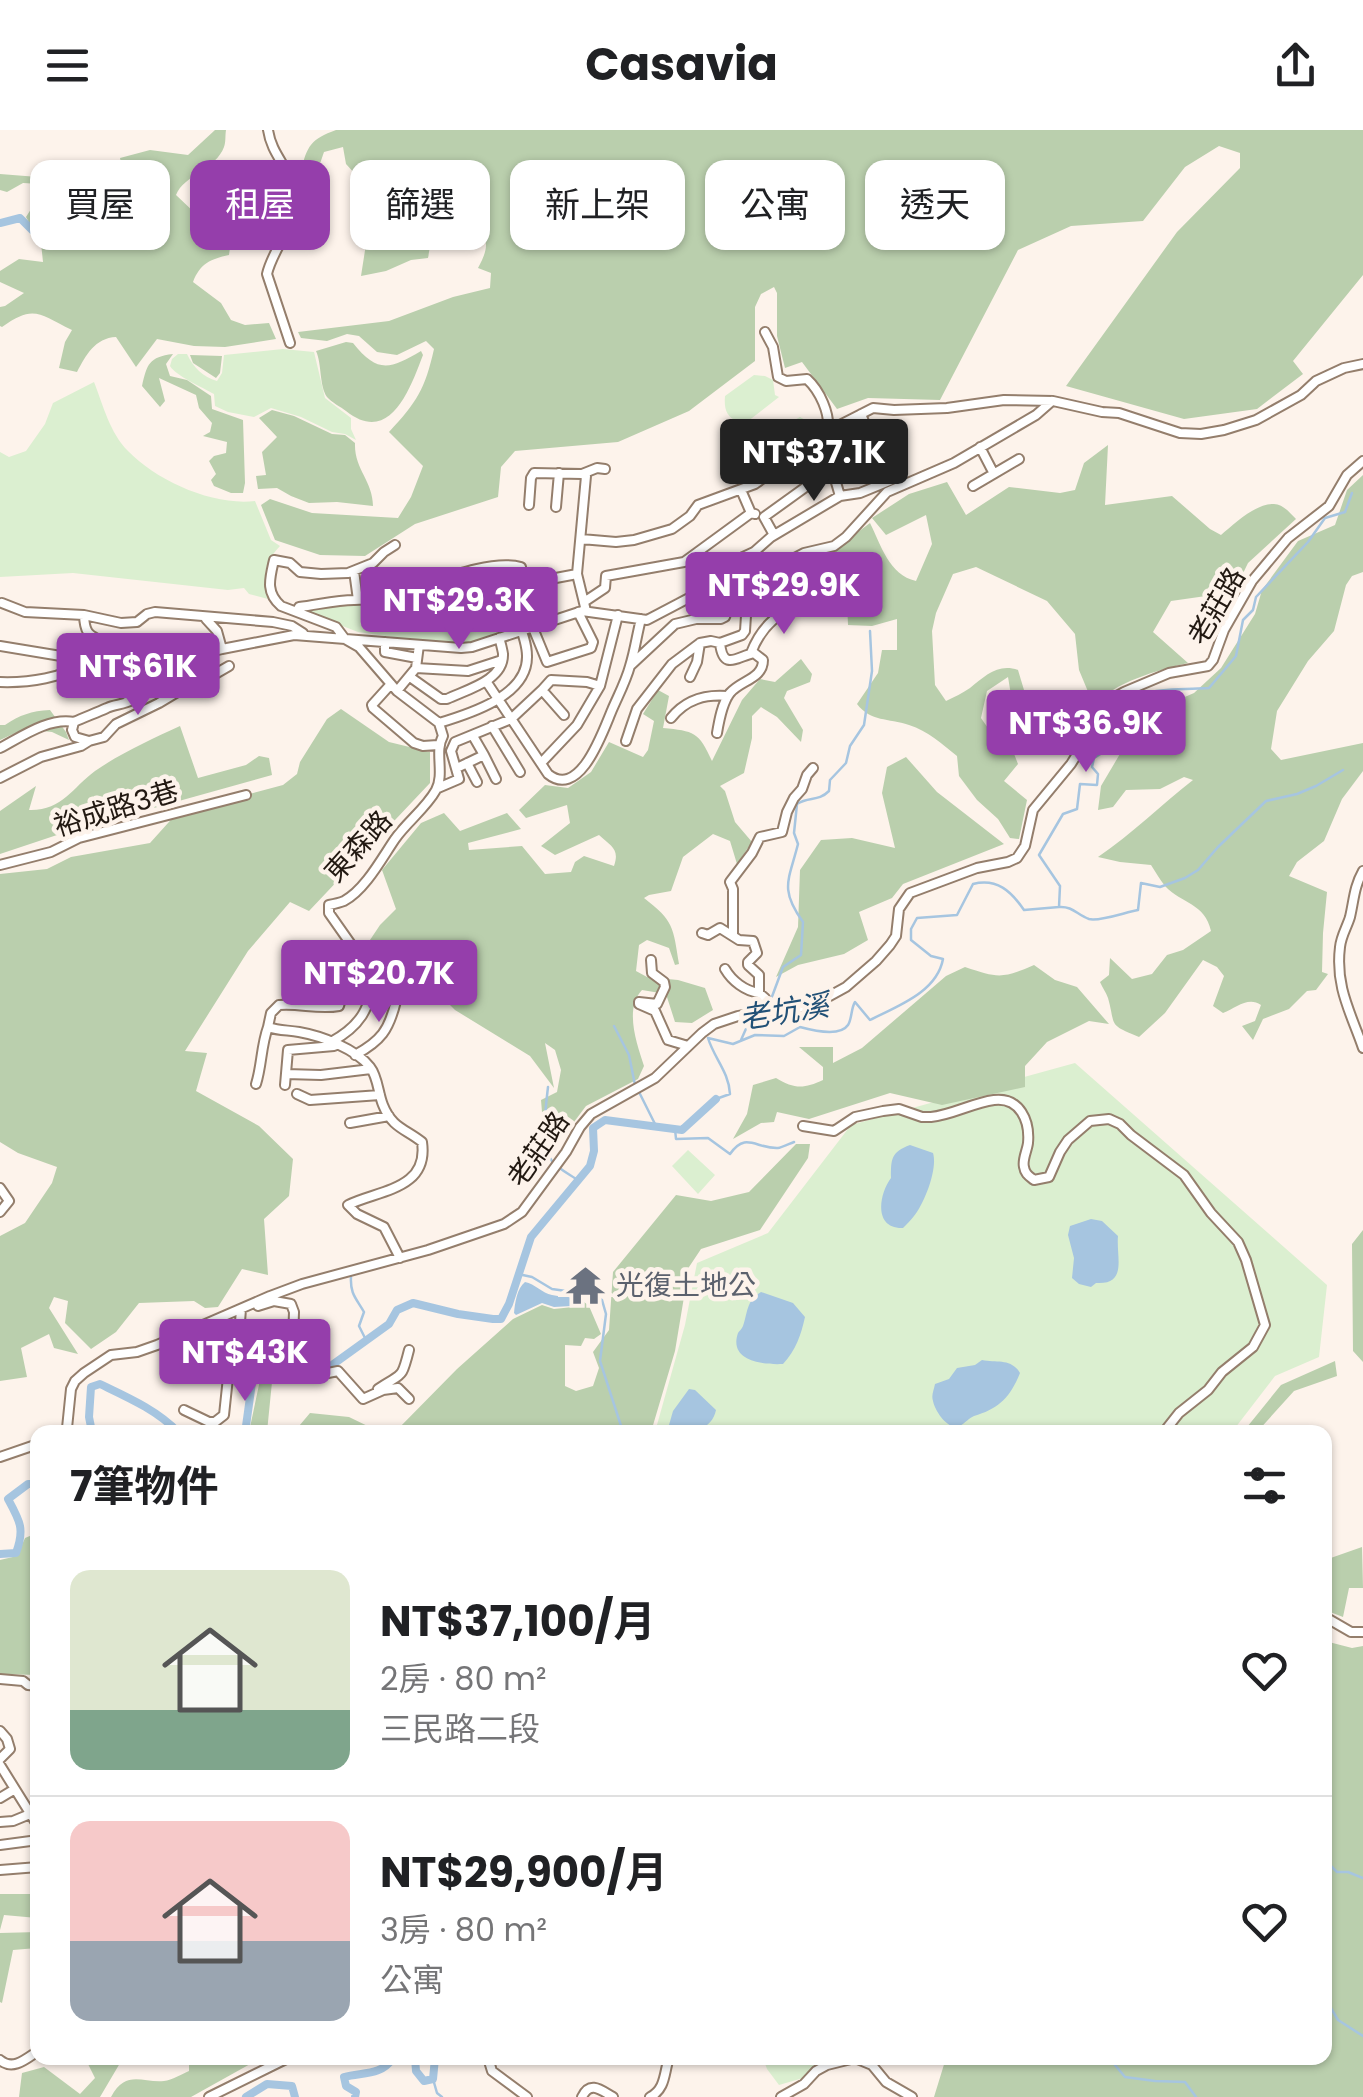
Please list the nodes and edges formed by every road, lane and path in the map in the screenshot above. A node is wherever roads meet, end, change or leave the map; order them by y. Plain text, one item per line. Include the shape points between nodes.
1 (268, 130) edge
2 (765, 332) dead end
3 (290, 343) dead end
4 (1363, 364) edge
5 (1053, 401) junction
6 (860, 414) junction
7 (825, 433) junction
8 (980, 447) junction
9 (1019, 459) dead end
10 (1363, 461) edge
11 (832, 468) junction
12 (605, 469) dead end
13 (993, 472) junction
14 (559, 474) junction
15 (582, 474) junction
16 (899, 476) dead end
17 (887, 480) junction
18 (973, 486) dead end
19 (742, 490) junction
20 (840, 496) junction
21 (529, 504) dead end
22 (556, 507) dead end
23 (751, 512) junction
24 (764, 517) junction
25 (774, 535) junction
26 (581, 539) junction
27 (395, 545) dead end
28 (354, 571) junction
29 (577, 574) junction
30 (524, 584) junction
31 (744, 585) junction
32 (605, 588) junction
33 (358, 600) junction
34 (2, 603) edge
35 (512, 603) dead end
36 (582, 608) junction
37 (810, 608) dead end
38 (297, 612) junction
39 (604, 613) junction
40 (84, 614) junction
41 (618, 614) junction
42 (202, 617) junction
43 (641, 618) junction
44 (543, 624) junction
45 (533, 628) junction
46 (521, 631) junction
47 (308, 635) junction
48 (345, 638) junction
49 (499, 638) junction
50 (385, 642) junction
51 (700, 643) junction
52 (720, 644) junction
53 (419, 645) junction
54 (0, 646) edge
55 (222, 649) junction
56 (751, 653) junction
57 (502, 660) junction
58 (87, 662) junction
59 (166, 663) junction
60 (417, 663) junction
61 (630, 665) junction
62 (229, 666) dead end
63 (108, 668) junction
64 (410, 677) junction
65 (690, 677) dead end
66 (486, 681) junction
67 (0, 682) edge
68 (600, 686) junction
69 (394, 688) junction
70 (542, 690) junction
71 (179, 691) junction
72 (119, 692) dead end
73 (728, 696) junction
74 (499, 699) junction
75 (564, 715) dead end
76 (672, 718) dead end
77 (512, 719) junction
78 (74, 722) junction
79 (439, 722) junction
80 (492, 726) junction
81 (717, 733) dead end
82 (473, 736) junction
83 (89, 741) junction
84 (626, 741) dead end
85 (438, 744) junction
86 (0, 748) edge
87 (484, 755) junction
88 (542, 762) junction
89 (467, 763) junction
90 (457, 768) junction
91 (813, 768) dead end
92 (520, 772) dead end
93 (0, 778) edge
94 (496, 778) dead end
95 (477, 782) dead end
96 (438, 788) junction
97 (246, 794) dead end
98 (0, 865) edge
99 (1363, 872) edge
100 (1363, 917) edge
101 (1349, 922) junction
102 (702, 933) dead end
103 (733, 936) junction
104 (651, 960) dead end
105 (380, 969) dead end
106 (724, 969) dead end
107 (759, 993) junction
108 (396, 1002) dead end
109 (771, 1012) junction
110 (268, 1027) junction
111 (334, 1044) junction
112 (688, 1046) junction
113 (1363, 1048) edge
114 (356, 1055) junction
115 (373, 1069) junction
116 (286, 1074) junction
117 (256, 1084) dead end
118 (285, 1085) dead end
119 (297, 1094) dead end
120 (380, 1095) junction
121 (389, 1116) junction
122 (350, 1122) dead end
123 (803, 1126) dead end
124 (0, 1188) edge
125 (0, 1212) edge
126 (400, 1258) junction
127 (245, 1307) junction
128 (409, 1350) dead end
129 (360, 1396) junction
130 (409, 1399) dead end
131 (184, 1410) dead end
132 (67, 1425) edge
133 (1170, 1425) edge
134 (30, 1447) edge
135 (0, 1457) edge
136 (1332, 1621) edge
137 (1363, 1632) edge
138 (0, 1679) edge
139 (30, 1684) edge
140 (0, 1731) edge
141 (0, 1762) edge
142 (14, 1789) junction
143 (0, 1798) edge
144 (30, 1814) joint
145 (0, 1822) edge
146 (30, 1843) edge
147 (0, 1845) edge
148 (30, 1868) edge
149 (0, 1870) edge
150 (30, 2056) edge
151 (0, 2060) edge
152 (274, 2065) edge
153 (490, 2065) edge
154 (667, 2065) edge
155 (826, 2065) edge
156 (873, 2065) edge
157 (209, 2097) edge
158 (527, 2097) edge
159 (582, 2097) edge
160 (613, 2097) edge
161 (650, 2097) edge
162 (781, 2097) edge
163 (912, 2097) edge

1 - 3 street via 295,194 295,211 267,274
2 - 7 street via 778,378 812,383 828,415
4 - 5 street via 1316,382 1256,420 1201,434
5 - 6 street via 881,407
5 - 8 street
6 - 7 street
6 - 17 street
7 - 11 street
7 - 19 street
8 - 13 street
8 - 31 street via 887,492 834,546 804,553
9 - 13 street
10 - 109 street, 老莊路 via 1329,506 1288,538 1252,581 1208,666 1173,672 1110,700 1033,810 1017,858 910,893 890,946 858,978 803,1008
11 - 20 street
11 - 24 street
12 - 15 street
13 - 18 street
14 - 15 street
14 - 21 street via 534,473
14 - 22 street
15 - 26 street
16 - 17 street
17 - 20 street
19 - 23 street
19 - 26 street via 698,505 654,536
20 - 25 street
23 - 24 street
23 - 32 street via 684,562 606,576
24 - 25 street
25 - 43 street via 726,565 706,588
26 - 29 street
27 - 28 street
28 - 33 street
28 - 38 street via 300,572 274,560 271,594
29 - 30 street
29 - 36 street
30 - 33 street via 521,566 492,566
30 - 44 street
31 - 52 street via 745,631
31 - 61 street via 734,590 721,619 675,624
32 - 36 street
32 - 39 street
33 - 38 street
34 - 40 street via 24,612
35 - 46 street
36 - 39 street
36 - 44 street
36 - 45 street via 591,648 547,662
37 - 56 street via 780,613
38 - 48 street via 336,627
39 - 41 street
40 - 42 street via 121,623 155,612
40 - 63 street via 90,636 110,648
41 - 43 street
41 - 68 street
42 - 47 street via 273,622
42 - 55 street via 212,623
43 - 61 street
44 - 45 street
45 - 46 street
46 - 49 street
46 - 74 street via 524,673
47 - 48 street
47 - 55 street
48 - 50 street
48 - 69 street
49 - 53 street via 461,648
49 - 57 street
50 - 53 street
50 - 60 street via 385,652
51 - 52 street
51 - 65 street
51 - 84 street via 644,698
52 - 56 street via 725,659
53 - 60 street
54 - 58 street
55 - 59 street
56 - 73 street via 763,660 762,672
57 - 60 street via 468,672
57 - 66 street
58 - 63 street
58 - 67 street via 61,674
59 - 63 street
59 - 71 street
60 - 64 street
61 - 88 street via 589,761 560,780
62 - 71 street
64 - 66 street via 441,699
64 - 69 street
66 - 74 street
68 - 70 street via 550,680
68 - 88 street via 577,726
69 - 79 street
69 - 85 street via 373,708 414,743
70 - 75 street
70 - 77 street
71 - 83 street
72 - 78 street via 132,700
73 - 76 street via 703,696
73 - 81 street
74 - 77 street
74 - 79 street
77 - 80 street
77 - 88 street
78 - 83 street via 75,737
78 - 86 street via 38,728
79 - 85 street
80 - 82 street
80 - 92 street
82 - 87 street
82 - 90 street via 451,751
83 - 93 street
85 - 96 street
87 - 89 street
87 - 94 street
89 - 90 street
89 - 95 street
90 - 96 street via 459,779
91 - 103 street via 782,832 760,837 730,882
96 - 110 street, 東森路 via 352,894 329,905 355,950 339,1006 279,1004
97 - 98 street, 裕成路3巷
99 - 101 street
100 - 101 street
101 - 113 street via 1340,946 1342,990
102 - 103 street via 720,928
103 - 107 street via 757,948 748,965 760,975
104 - 112 street via 665,988 657,1004 639,1004 655,1012 668,1040
105 - 111 street via 358,1024
106 - 107 street
107 - 109 street
108 - 114 street via 382,1036
109 - 112 street, 老莊路 via 714,1024
110 - 111 street
110 - 117 street
111 - 114 street
111 - 116 street via 288,1050
112 - 126 street, 老莊路 via 665,1070 590,1114 522,1212
114 - 115 street
115 - 116 street
115 - 120 street
116 - 118 street
119 - 120 street via 310,1100
120 - 121 street
121 - 122 street
121 - 126 street via 422,1142 418,1170 404,1183 348,1205 384,1228
123 - 133 street via 834,1131 866,1113 900,1109 931,1117 1004,1100 1026,1120 1023,1166 1034,1180 1050,1178 1072,1135 1090,1121 1109,1119 1184,1175 1238,1242 1265,1325 1253,1347
124 - 125 street via 9,1200
126 - 127 street, 老莊路
127 - 129 street via 291,1304 293,1340 325,1370 338,1371
127 - 131 street via 224,1415 209,1422
127 - 132 street, 老莊路 via 158,1345 111,1355 71,1389
128 - 129 street via 396,1380
129 - 130 street via 398,1388
134 - 135 street
136 - 137 street
138 - 139 street
140 - 141 street via 10,1750
141 - 142 street
142 - 143 street
142 - 144 street
144 - 145 street
146 - 147 street
148 - 149 street
150 - 151 street via 9,2066
152 - 157 street
153 - 158 street
154 - 161 street
155 - 162 street
156 - 163 street
159 - 160 street via 592,2087

